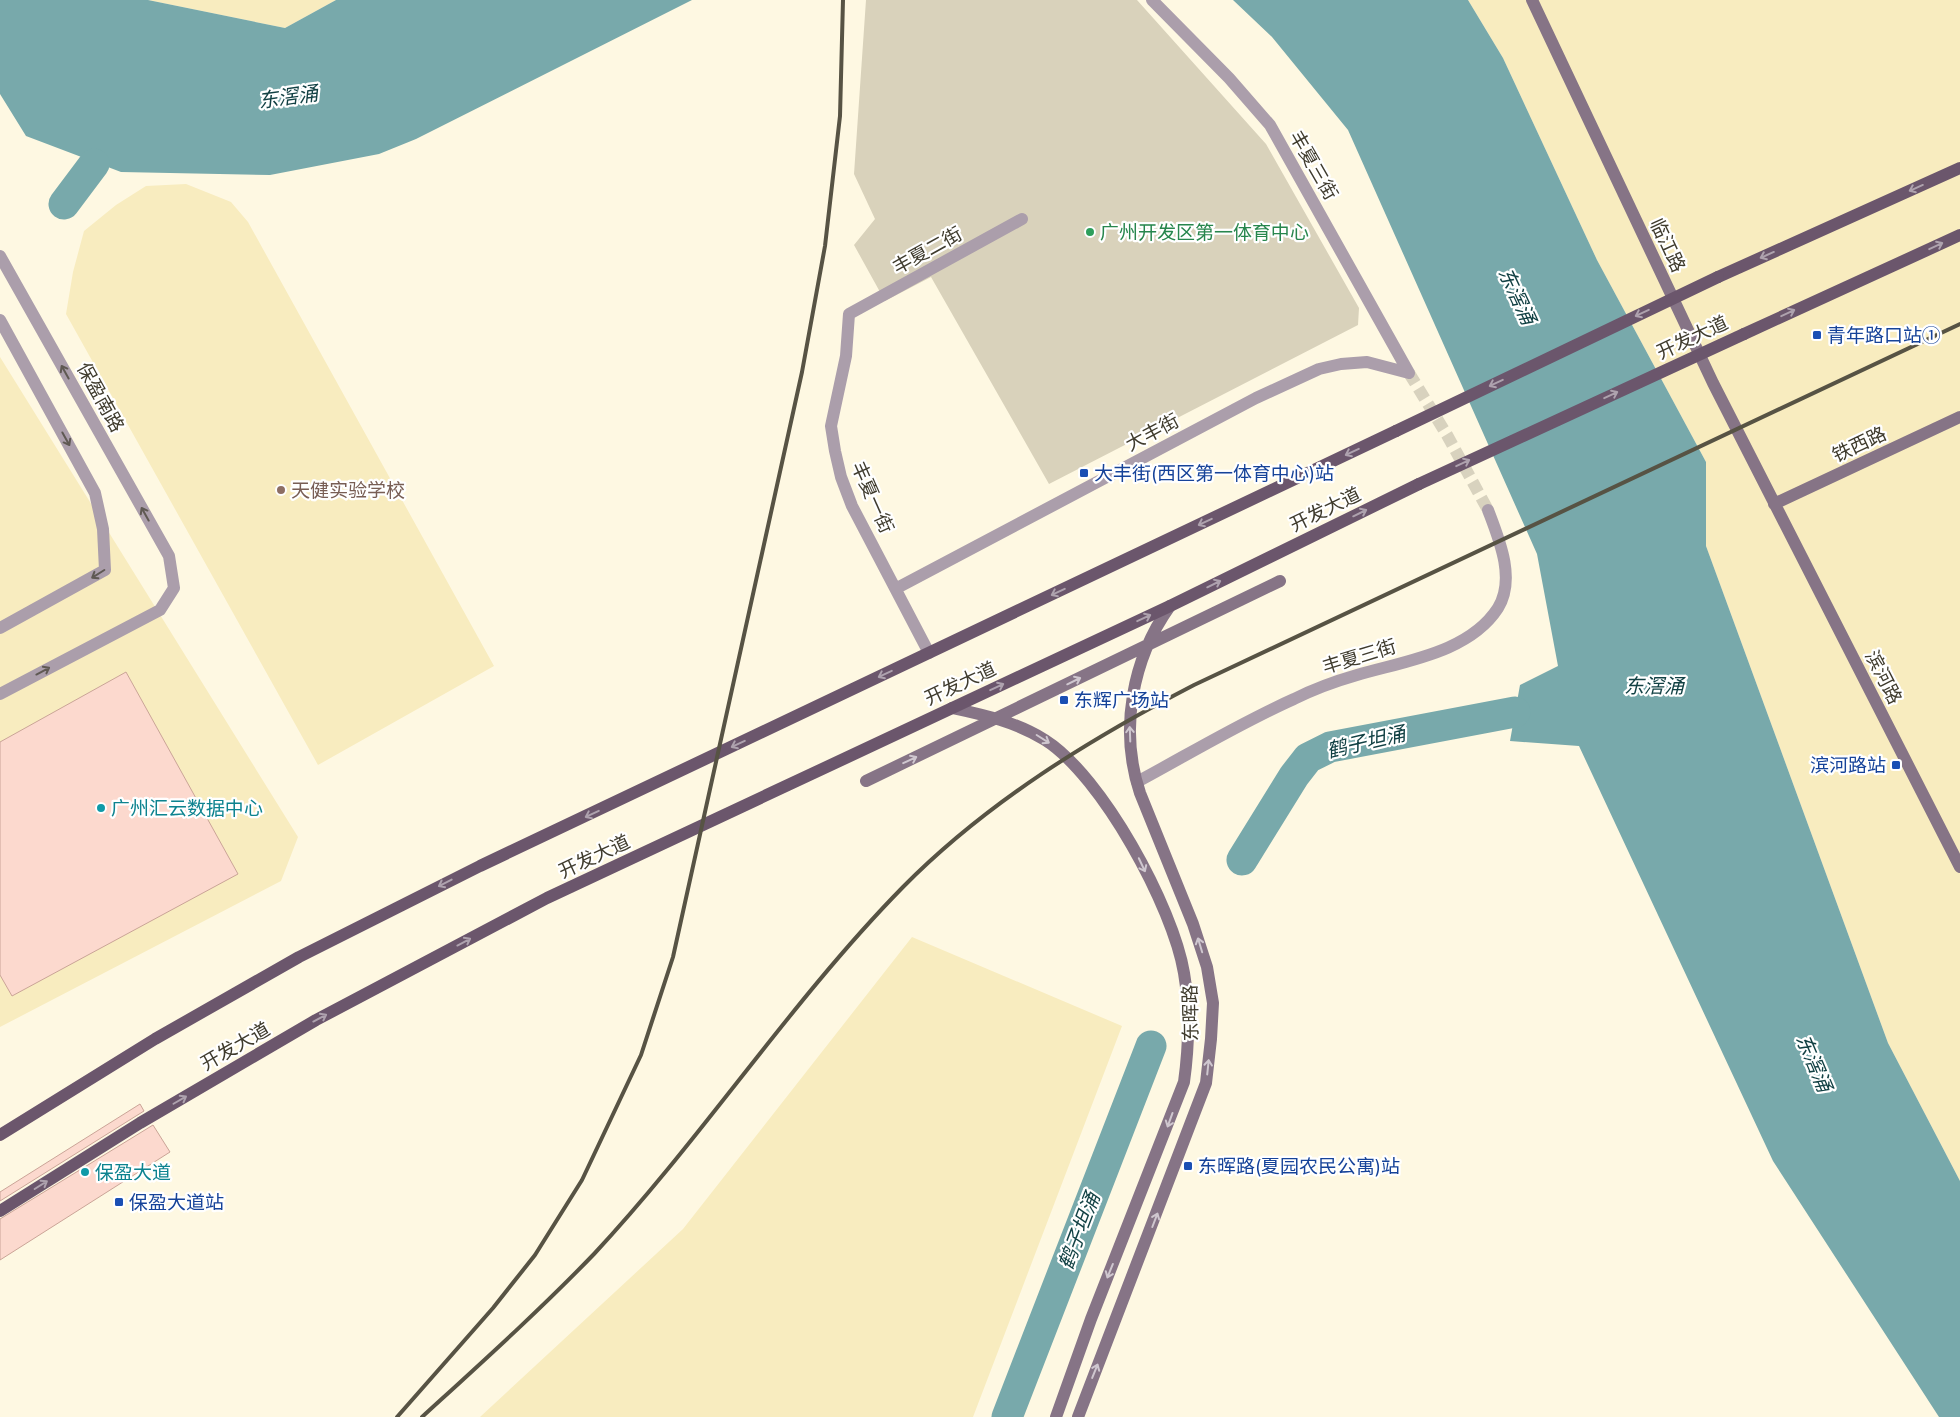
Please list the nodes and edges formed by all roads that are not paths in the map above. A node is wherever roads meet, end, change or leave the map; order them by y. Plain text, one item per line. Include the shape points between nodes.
1 (1152, 0) edge
2 (1532, 0) edge
3 (1960, 168) edge
4 (1022, 219) dead end
5 (1960, 235) edge
6 (0, 256) edge
7 (849, 314) joint
8 (0, 320) edge
9 (1409, 373) joint
10 (1960, 417) edge
11 (1774, 504) junction
12 (1488, 510) tunnel mouth
13 (1280, 581) dead end
14 (897, 588) junction
15 (1170, 606) junction
16 (0, 628) edge
17 (1148, 645) junction
18 (929, 653) junction
19 (0, 694) edge
20 (952, 708) junction
21 (999, 718) junction
22 (866, 781) dead end
23 (1137, 782) junction
24 (1960, 867) edge
25 (0, 1135) edge
26 (0, 1211) edge
27 (1056, 1417) edge
28 (1078, 1417) edge

1 - 9 street, 丰夏三街 via 1230,78 1270,126
2 - 11 street, 临江路 via 1713,383
3 -> 18 main road, 开发大道, bridge via 1718,277
4 - 7 street, 丰夏二街
15 -> 5 main road, 开发大道, bridge via 1419,484
19 -> 6 street, 保盈南路 via 160,610 174,588 169,556
7 - 14 street, 丰夏一街 via 846,356 831,426 834,451 852,506
8 -> 16 street via 96,493 103,529 105,570
9 - 14 street, 大丰街 via 1367,362 1320,369 1296,379
10 - 11 street, 铁西路
11 - 24 street, 滨河路
12 - 23 street, 丰夏三街 via 1499,537 1505,565 1504,591 1498,607 1484,625 1462,640 1432,653 1355,675 1292,699
13 - 17 street
14 - 18 street, 丰夏一街
15 - 17 street, 东晖路 via 1155,627
20 -> 15 main road, 开发大道
21 -> 17 street
23 -> 17 street, 东晖路 via 1130,753 1129,719
18 -> 25 main road, 开发大道 via 480,866 299,957 155,1039
20 - 21 street, 东晖路
26 -> 20 main road, 开发大道 via 140,1123 308,1025 547,898
22 -> 21 street
21 -> 27 street, 东晖路 via 1033,732 1057,749 1095,789 1120,825 1136,852 1178,948 1184,972 1188,1021 1189,1050 1184,1082
28 -> 23 street, 东晖路 via 1206,1083 1211,1039 1213,1003 1207,967

